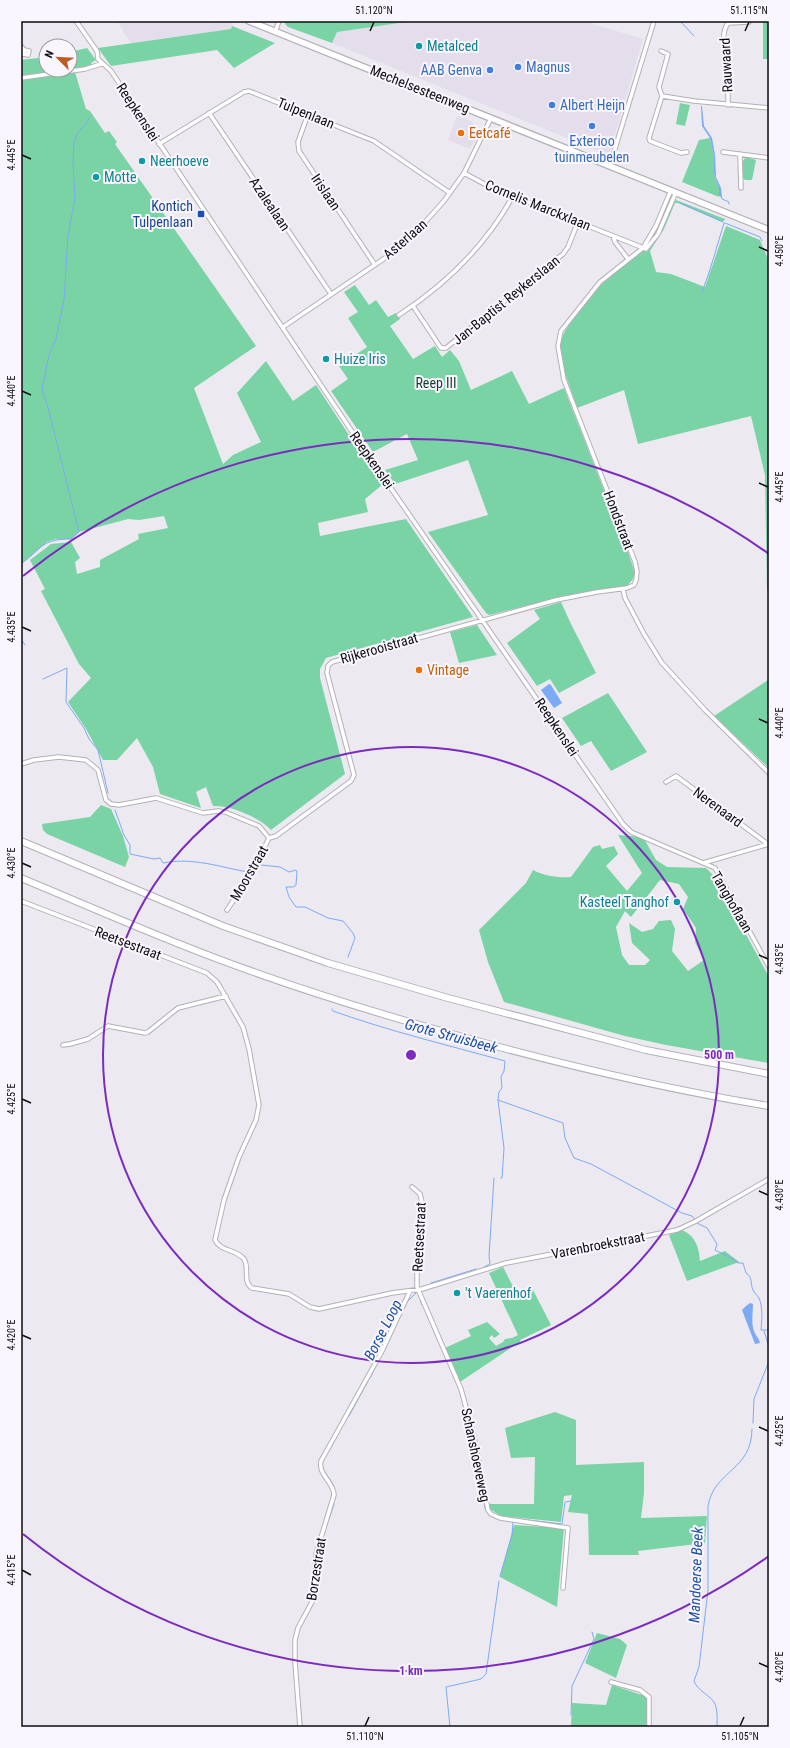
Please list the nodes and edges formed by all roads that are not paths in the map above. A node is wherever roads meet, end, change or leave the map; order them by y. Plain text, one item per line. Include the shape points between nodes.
1 (76, 21) edge
2 (249, 21) edge
3 (279, 21) edge
4 (654, 21) edge
5 (750, 22) dead end
6 (275, 32) junction
7 (21, 46) edge
8 (24, 50) dead end
9 (661, 50) dead end
10 (101, 64) junction
11 (21, 78) edge
12 (662, 96) junction
13 (728, 105) junction
14 (769, 108) edge
15 (209, 113) junction
16 (308, 114) junction
17 (491, 118) junction
18 (158, 144) junction
19 (687, 152) dead end
20 (723, 152) dead end
21 (740, 154) junction
22 (769, 158) edge
23 (610, 166) junction
24 (464, 173) junction
25 (741, 188) dead end
26 (673, 191) junction
27 (450, 193) junction
28 (513, 196) junction
29 (578, 222) junction
30 (769, 230) edge
31 (613, 236) junction
32 (643, 248) junction
33 (628, 259) junction
34 (375, 265) junction
35 (332, 294) junction
36 (412, 306) junction
37 (399, 315) dead end
38 (282, 327) junction
39 (622, 590) junction
40 (483, 620) junction
41 (21, 764) edge
42 (769, 772) edge
43 (666, 782) dead end
44 (269, 838) junction
45 (21, 841) edge
46 (769, 844) edge
47 (703, 863) junction
48 (21, 878) edge
49 (21, 902) edge
50 (227, 910) dead end
51 (769, 967) edge
52 (226, 996) junction
53 (63, 1045) dead end
54 (769, 1074) edge
55 (769, 1106) edge
56 (769, 1179) edge
57 (412, 1188) dead end
58 (418, 1290) junction
59 (410, 1291) junction
60 (563, 1588) dead end
61 (611, 1682) dead end
62 (300, 1727) edge
63 (649, 1727) edge

1 - 10 street, Reepkenslei via 97,51
2 - 6 main road, Mechelsesteenweg
3 - 6 street
4 - 23 street
5 - 13 street, Rauwaard via 728,22 725,28 723,45 728,62
6 - 17 main road, Mechelsesteenweg
7 - 8 street
9 - 12 street via 668,54 659,85
10 - 11 street
10 - 18 street, Reepkenslei via 111,71
12 - 13 street
12 - 19 street via 649,139 681,153
13 - 14 street
15 - 16 street, Tulpenlaan via 248,90
15 - 18 street, Tulpenlaan
15 - 35 street, Azalealaan
16 - 27 street, Tulpenlaan via 380,144
16 - 34 street, Irislaan via 298,142 299,151
17 - 23 main road, Mechelsesteenweg
17 - 24 street, Asterlaan
18 - 38 street, Reepkenslei
20 - 21 street
21 - 22 street
21 - 25 street
23 - 26 main road, Mechelsesteenweg
24 - 27 street, Asterlaan
24 - 28 street, Cornelis Marckxlaan
26 - 30 main road, Mechelsesteenweg
26 - 32 street, Hondstraat
27 - 34 street, Asterlaan via 418,230
28 - 29 street, Cornelis Marckxlaan
28 - 36 street via 469,256 446,279
29 - 31 street, Cornelis Marckxlaan
29 - 36 street, Jan-Baptist Reykerslaan via 568,247 562,254 446,348 441,348
31 - 32 street, Cornelis Marckxlaan
31 - 33 street
32 - 33 street, Hondstraat
33 - 39 street, Hondstraat via 600,282 563,328 558,343 564,380 635,562 635,582
34 - 35 street, Asterlaan
35 - 38 street, Asterlaan
36 - 37 street
38 - 40 street, Reepkenslei
39 - 40 street, Rijkerooistraat via 556,600
39 - 42 street via 662,663 705,710
40 - 44 street, Rijkerooistraat via 332,662 328,666 327,673 353,778 276,836
40 - 47 street, Reepkenslei via 623,824 631,832
41 - 44 street, Moorstraat via 59,757 86,760 98,770 106,800 111,804 119,805 156,798 203,813 225,812 260,826
43 - 46 street, Nerenaard via 676,776
44 - 50 street, Moorstraat via 253,871
45 - 54 highway via 223,926 328,963 448,998 638,1048
46 - 47 street
47 - 51 street, Tanghoflaan via 714,868
48 - 55 highway via 217,959 409,1022 626,1078
49 - 52 street, Reetsestraat via 207,973
52 - 53 street via 178,1008 151,1031 145,1033 108,1026 88,1039
52 - 59 street, Reetsestraat via 246,1036 259,1105 256,1120 224,1200 215,1240 218,1246 238,1254 243,1259 249,1287 293,1296 310,1307 319,1309
56 - 58 street, Varenbroekstraat via 677,1230 506,1263
57 - 58 street, Reetsestraat via 420,1194 422,1202 417,1247
58 - 59 street, Varenbroekstraat
58 - 60 street, Schanshoeveweg via 461,1389 474,1437 488,1510 490,1514 500,1518 568,1528
59 - 62 street, Borzestraat via 381,1353 321,1462 320,1470 332,1486 334,1495 316,1554 313,1600 298,1628 295,1640
61 - 63 street via 640,1690 649,1698

